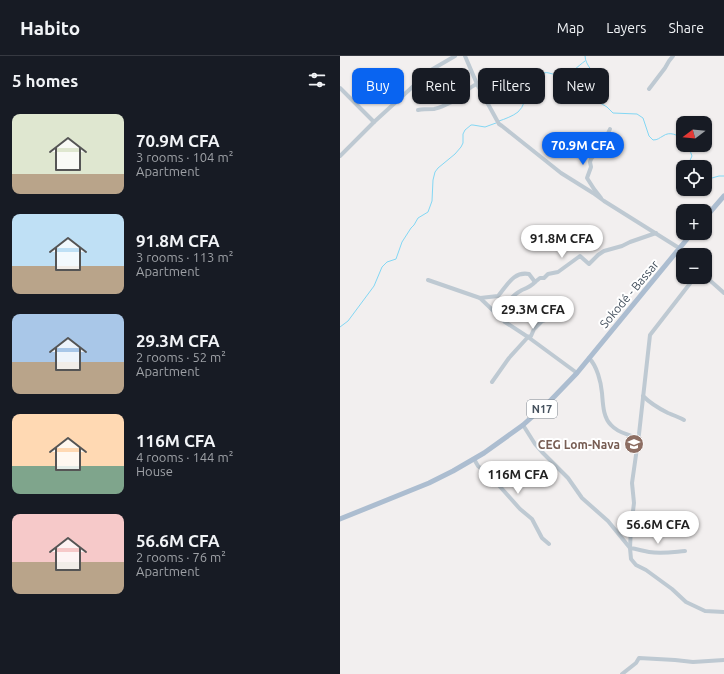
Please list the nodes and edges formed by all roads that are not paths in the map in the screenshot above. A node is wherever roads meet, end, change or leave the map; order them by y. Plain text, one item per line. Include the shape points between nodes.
1 (455, 56) edge
2 (465, 56) edge
3 (673, 56) edge
4 (477, 84) junction
5 (340, 88) edge
6 (649, 89) dead end
7 (418, 110) dead end
8 (374, 122) junction
9 (610, 129) dead end
10 (340, 156) edge
11 (724, 196) edge
12 (604, 201) junction
13 (712, 210) edge
14 (656, 233) junction
15 (686, 240) edge
16 (676, 248) edge
17 (680, 248) edge
18 (676, 252) edge
19 (428, 280) dead end
20 (535, 282) junction
21 (712, 282) edge
22 (690, 284) edge
23 (724, 293) edge
24 (480, 298) junction
25 (558, 305) dead end
26 (505, 322) junction
27 (528, 337) junction
28 (589, 358) junction
29 (577, 373) junction
30 (492, 382) dead end
31 (643, 396) junction
32 (684, 420) dead end
33 (523, 424) junction
34 (638, 439) junction
35 (474, 459) junction
36 (340, 520) edge
37 (549, 544) dead end
38 (630, 548) junction
39 (685, 551) dead end
40 (724, 612) edge
41 (724, 660) edge
42 (622, 674) edge

1 - 8 street via 431,70
2 - 4 street
3 - 6 street
4 - 7 street via 447,103 435,108
4 - 12 street via 498,122 507,131 561,173
5 - 8 street
8 - 10 street
9 - 12 street via 602,146 591,159 587,178
11 - 13 main road
12 - 14 street
14 - 16 street
14 - 20 street via 604,251 589,264 580,256 558,272 548,274
15 - 17 main road, Sokodé - Bassar / N17
18 - 28 main road, Sokodé - Bassar / N17
19 - 24 street
20 - 24 street via 529,274 524,273 510,280 498,296
20 - 26 street via 514,294 507,305
21 - 23 street
22 - 31 street via 650,335
24 - 26 street
25 - 27 street
26 - 27 street
27 - 29 street
27 - 30 street
28 - 29 main road, Sokodé - Bassar / N17
28 - 34 street via 599,381 603,408 610,424 620,432
29 - 33 main road, Sokodé - Bassar / N17
31 - 32 street
31 - 34 street
33 - 35 main road, Sokodé - Bassar / N17
33 - 38 street via 535,444
34 - 38 street via 632,483 634,503
35 - 36 main road, Sokodé - Bassar / N17 via 428,483
35 - 37 street via 532,519 542,538
38 - 39 street via 650,552
38 - 40 street via 631,559 636,565 672,589 686,602 705,611
41 - 42 street via 694,662 639,658

